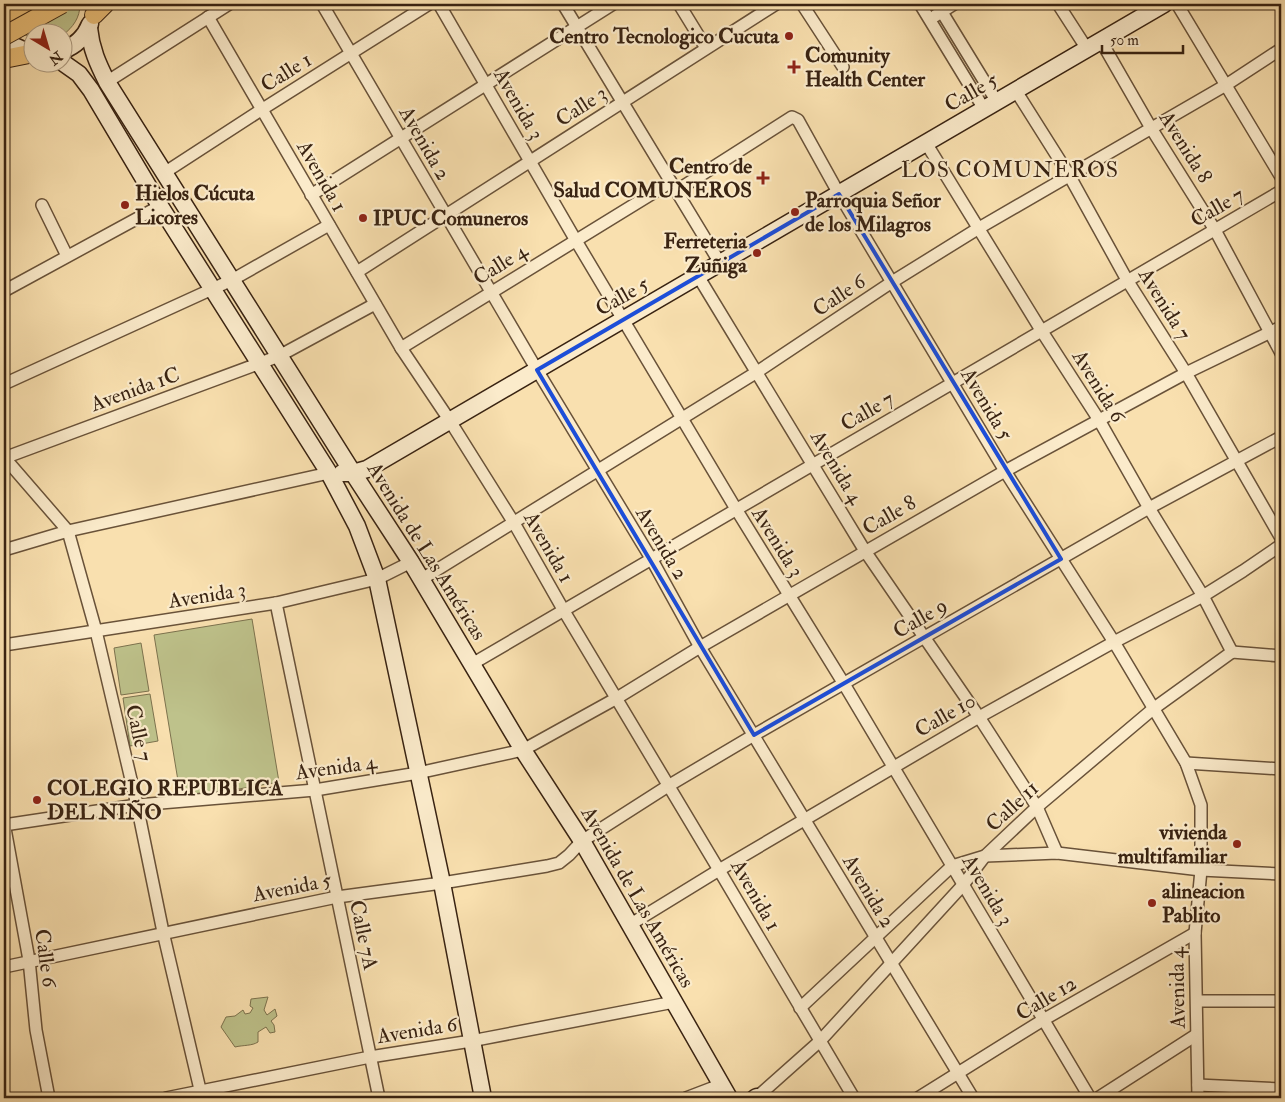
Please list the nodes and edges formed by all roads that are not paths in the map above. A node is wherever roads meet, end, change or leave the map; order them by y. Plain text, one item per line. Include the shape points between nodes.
1 (26, 4) edge
2 (62, 4) edge
3 (229, 4) edge
4 (322, 4) edge
5 (429, 4) edge
6 (439, 4) edge
7 (563, 4) edge
8 (613, 4) edge
9 (679, 4) edge
10 (776, 4) edge
11 (802, 4) edge
12 (920, 4) edge
13 (954, 4) edge
14 (1058, 4) edge
15 (1164, 4) edge
16 (1177, 4) edge
17 (939, 8) edge
18 (95, 13) edge
19 (4, 16) edge
20 (208, 17) junction
21 (929, 20) junction
22 (577, 27) junction
23 (4, 36) edge
24 (1094, 45) junction
25 (72, 46) edge
26 (706, 48) junction
27 (1281, 49) edge
28 (22, 50) edge
29 (351, 53) junction
30 (22, 56) edge
31 (4, 59) edge
32 (843, 68) dead end
33 (72, 69) edge
34 (113, 78) dead end
35 (486, 85) junction
36 (1226, 85) junction
37 (1016, 91) junction
38 (623, 102) junction
39 (990, 105) junction
40 (261, 110) junction
41 (792, 117) joint
42 (1151, 128) junction
43 (401, 139) junction
44 (926, 143) junction
45 (530, 161) junction
46 (164, 173) junction
47 (1069, 176) junction
48 (1281, 177) edge
49 (673, 186) junction
50 (1281, 191) edge
51 (839, 194) junction
52 (311, 195) junction
53 (42, 205) dead end
54 (160, 206) junction
55 (446, 215) junction
56 (329, 225) junction
57 (979, 228) junction
58 (1215, 230) junction
59 (575, 239) junction
60 (67, 256) junction
61 (720, 263) junction
62 (357, 272) junction
63 (698, 276) junction
64 (232, 280) junction
65 (1127, 280) junction
66 (892, 282) junction
67 (214, 289) junction
68 (4, 291) edge
69 (491, 292) junction
70 (375, 304) junction
71 (623, 320) junction
72 (1281, 327) edge
73 (1041, 330) junction
74 (1270, 333) junction
75 (401, 348) junction
76 (1281, 353) edge
77 (279, 356) junction
78 (260, 362) junction
79 (536, 370) junction
80 (757, 372) junction
81 (1186, 373) junction
82 (952, 382) junction
83 (4, 384) edge
84 (681, 418) junction
85 (1099, 420) junction
86 (450, 421) junction
87 (1281, 437) edge
88 (4, 457) edge
89 (1237, 461) junction
90 (813, 464) junction
91 (597, 471) junction
92 (1005, 471) junction
93 (329, 473) junction
94 (353, 473) junction
95 (1149, 508) junction
96 (736, 509) junction
97 (514, 524) junction
98 (68, 531) junction
99 (1281, 538) edge
100 (1281, 545) edge
101 (4, 550) edge
102 (865, 551) junction
103 (1061, 559) junction
104 (652, 560) junction
105 (411, 562) junction
106 (377, 579) junction
107 (422, 579) junction
108 (790, 595) junction
109 (1203, 596) junction
110 (276, 603) junction
111 (564, 611) junction
112 (96, 631) junction
113 (925, 637) junction
114 (1114, 642) junction
115 (4, 644) edge
116 (700, 648) junction
117 (1232, 652) junction
118 (1281, 656) edge
119 (472, 664) junction
120 (844, 684) junction
121 (617, 698) junction
122 (1153, 709) junction
123 (979, 717) junction
124 (754, 735) junction
125 (523, 750) junction
126 (1186, 763) junction
127 (893, 766) junction
128 (1281, 769) edge
129 (418, 773) junction
130 (668, 786) junction
131 (315, 790) junction
132 (136, 805) junction
133 (1038, 807) junction
134 (805, 820) junction
135 (4, 824) edge
136 (582, 841) junction
137 (1057, 853) junction
138 (985, 856) junction
139 (952, 866) junction
140 (720, 870) junction
141 (1201, 870) junction
142 (1281, 874) edge
143 (442, 883) junction
144 (963, 885) junction
145 (337, 897) junction
146 (631, 924) junction
147 (163, 932) junction
148 (1195, 933) junction
149 (875, 938) junction
150 (29, 960) junction
151 (891, 964) junction
152 (4, 967) edge
153 (1198, 1001) junction
154 (1281, 1001) edge
155 (674, 1002) junction
156 (800, 1008) junction
157 (1043, 1020) junction
158 (1196, 1035) junction
159 (471, 1041) junction
160 (820, 1041) junction
161 (370, 1057) junction
162 (958, 1074) junction
163 (1198, 1085) junction
164 (1281, 1089) edge
165 (724, 1092) edge
166 (202, 1094) edge
167 (49, 1098) edge
168 (166, 1098) edge
169 (379, 1098) edge
170 (483, 1098) edge
171 (686, 1098) edge
172 (756, 1098) edge
173 (854, 1098) edge
174 (918, 1098) edge
175 (973, 1098) edge
176 (1090, 1098) edge
177 (1098, 1098) edge
178 (1198, 1098) edge

1 - 19 main road
2 - 23 main road, bridge
3 - 20 street
4 - 29 street, Avenida 2
5 - 29 street, Calle 1
6 - 35 street, Avenida 3
7 - 22 street
8 - 22 street
9 - 26 street
10 - 26 street, Calle 3
11 - 32 street
12 - 21 street
13 - 17 street
14 - 24 street, Avenida 8
15 - 24 main road, Calle 5
16 - 36 street
17 - 21 street
17 - 39 street
18 - 25 main road via 80,40
18 - 46 main road, Avenida de Las Américas via 91,47 96,62
20 - 34 street
20 - 40 street, Avenida 1
21 - 39 street
22 - 35 street
22 - 38 street
23 - 28 main road via 10,44
24 - 37 main road, Calle 5
24 - 42 street, Avenida 8
26 - 38 street, Calle 3
27 - 36 street, Calle 6
29 - 40 street, Calle 1
29 - 43 street, Avenida 2
30 - 31 main road
33 - 54 main road, Avenida de Las Américas via 91,90
35 - 43 street
35 - 45 street, Avenida 3
36 - 42 street, Calle 6
36 - 48 street
37 - 39 main road, Calle 5
37 - 47 street, Avenida 7
38 - 45 street, Calle 3
38 - 49 street
39 - 44 main road, Calle 5
40 - 46 street, Calle 1
40 - 52 street, Avenida 1
41 - 49 street, Calle 4
41 - 51 street, Avenida 5 via 798,120
42 - 47 street, Calle 6
42 - 58 street, Avenida 8
43 - 52 street
43 - 55 street, Avenida 2
44 - 51 main road, Calle 5
44 - 57 street, Avenida 6
45 - 55 street, Calle 3
45 - 59 street, Avenida 3
46 - 64 main road, Avenida de Las Américas
47 - 57 street, Calle 6
47 - 65 street, Avenida 7
49 - 59 street, Calle 4
49 - 61 street
50 - 58 street, Calle 7
51 - 61 main road, Calle 5
51 - 66 street, Avenida 5
52 - 56 street, Avenida 1
53 - 60 street
54 - 60 street
54 - 67 main road, Avenida de Las Américas
55 - 62 street, Calle 3
55 - 69 street, Avenida 2
56 - 62 street, Avenida 1
56 - 64 street
57 - 66 street, Calle 6
57 - 73 street, Avenida 6
58 - 65 street, Calle 7
58 - 74 street, Avenida 8
59 - 69 street, Calle 4
59 - 71 street, Avenida 3
60 - 68 street
61 - 63 main road, Calle 5
62 - 70 street, Avenida 1
63 - 71 main road, Calle 5
63 - 80 street, Avenida 4
64 - 67 street
64 - 77 main road, Avenida de Las Américas
65 - 73 street, Calle 7
65 - 81 street, Avenida 7
66 - 80 street, Calle 6
66 - 82 street, Avenida 5
67 - 78 main road, Avenida de Las Américas
67 - 83 street
69 - 75 street, Calle 4
69 - 79 street, Avenida 2
70 - 75 street, Avenida 1
70 - 77 street, Avenida 1C
71 - 79 main road, Calle 5
71 - 84 street, Avenida 3
72 - 74 street, Calle 8
73 - 82 street, Calle 7
73 - 85 street, Avenida 6
74 - 76 street, Avenida 8
74 - 81 street, Calle 8
75 - 86 street, Avenida 1
77 - 78 street, Avenida 1C
77 - 94 main road, Avenida de Las Américas
78 - 88 street, Avenida 1C
78 - 93 main road, Avenida de Las Américas
79 - 86 main road, Calle 5
79 - 91 street, Avenida 2
80 - 84 street, Calle 6
80 - 90 street, Avenida 4
81 - 85 street, Calle 8
81 - 89 street, Avenida 7
82 - 90 street, Calle 7
82 - 92 street, Avenida 5
84 - 91 street, Calle 6
84 - 96 street, Avenida 3
85 - 92 street, Calle 8
85 - 95 street, Avenida 6
86 - 94 main road, Calle 5 via 367,469
86 - 97 street, Avenida 1
87 - 89 street, Calle 9
88 - 98 street, Calle 7
89 - 95 street, Calle 9
89 - 99 street, Avenida 7
90 - 96 street, Calle 7
90 - 102 street, Avenida 4
91 - 97 street, Calle 6
91 - 104 street, Avenida 2
92 - 102 street, Calle 8
92 - 103 street, Avenida 5
93 - 94 main road, Calle 5
93 - 98 street
93 - 106 main road, Avenida de Las Américas via 357,526
94 - 105 main road, Avenida de Las Américas
95 - 103 street, Calle 9
95 - 109 street, Avenida 6
96 - 104 street, Calle 7
96 - 108 street, Avenida 3
97 - 107 street, Calle 6
97 - 111 street, Avenida 1
98 - 101 street
98 - 112 street, Calle 7
100 - 109 street, Calle 10
102 - 108 street, Calle 8
102 - 113 street, Avenida 4
103 - 113 street, Calle 9
103 - 114 street, Avenida 5
104 - 111 street, Calle 7
104 - 116 street, Avenida 2
105 - 106 street, Avenida 3
105 - 107 main road, Avenida de Las Américas
106 - 110 street, Avenida 3
106 - 129 main road, Avenida de Las Américas
107 - 119 main road, Avenida de Las Américas
108 - 116 street, Calle 8
108 - 120 street, Avenida 3
109 - 114 street, Calle 10
109 - 117 street, Avenida 6
110 - 112 street, Avenida 3
110 - 131 street, Calle 7A
111 - 119 street, Calle 7
111 - 121 street, Avenida 1
112 - 115 street, Avenida 3
112 - 132 street, Calle 7
113 - 120 street, Calle 9
113 - 123 street, Avenida 4
114 - 122 street, Avenida 5
114 - 123 street, Calle 10
116 - 121 street, Calle 8
116 - 124 street, Avenida 2
117 - 118 street
117 - 122 street, Calle 11
119 - 125 main road, Avenida de Las Américas
120 - 124 street, Calle 9
120 - 127 street, Avenida 3
121 - 125 street, Calle 8
121 - 130 street, Avenida 1
122 - 126 street, Avenida 4
122 - 133 street, Calle 11
123 - 127 street, Calle 10
123 - 133 street, Avenida 4
124 - 130 street, Calle 9
124 - 134 street, Avenida 2
125 - 129 street, Avenida 4
125 - 136 main road, Avenida de Las Américas
126 - 128 street
126 - 141 street, Avenida 4 via 1201,805
127 - 134 street, Calle 10
127 - 139 street, Avenida 3
129 - 131 street, Avenida 4
129 - 143 main road, Avenida de Las Américas
130 - 136 street, Calle 9
130 - 140 street, Avenida 1
131 - 132 street, Avenida 4
131 - 145 street, Calle 7A
132 - 135 street, Avenida 4
132 - 147 street, Calle 7
133 - 137 street, Avenida 4
133 - 138 street, Calle 11
134 - 140 street, Calle 10
134 - 149 street, Avenida 2
135 - 150 street, Calle 6
136 - 143 street, Avenida 5 via 559,863
136 - 146 main road, Avenida de Las Américas
137 - 138 street
137 - 141 street
138 - 139 street
138 - 144 street, Calle 11
139 - 144 street, Avenida 3
139 - 149 street
140 - 146 street, Calle 10
140 - 156 street, Avenida 1
141 - 142 street
141 - 148 street, Avenida 4
143 - 145 street, Avenida 5
143 - 159 main road, Avenida de Las Américas
144 - 151 street, Calle 11
144 - 157 street, Avenida 3
145 - 147 street, Avenida 5
145 - 161 street, Calle 7A
146 - 155 main road, Avenida de Las Américas
147 - 150 street, Avenida 5
147 - 166 street, Calle 7
148 - 153 street, Avenida 4
148 - 157 street, Calle 12
149 - 151 street, Avenida 2
149 - 156 street
150 - 152 street, Avenida 5
150 - 167 street, Calle 6 via 36,1030
151 - 160 street, Calle 11
151 - 162 street, Avenida 2
153 - 154 street
153 - 158 street, Avenida 4
155 - 159 street, Avenida 6
155 - 165 main road, Avenida de Las Américas
156 - 160 street, Avenida 1
157 - 162 street, Calle 12
157 - 176 street, Avenida 3
158 - 163 street, Avenida 4
158 - 177 street
159 - 161 street, Avenida 6
159 - 170 main road, Avenida de Las Américas
160 - 172 street, Calle 11
160 - 173 street, Avenida 1
161 - 166 street, Avenida 6
161 - 169 street, Calle 7A
162 - 174 street, Calle 12
162 - 175 street, Avenida 2
163 - 164 street
163 - 178 street, Avenida 4
165 - 171 street
166 - 168 street, Avenida 6

